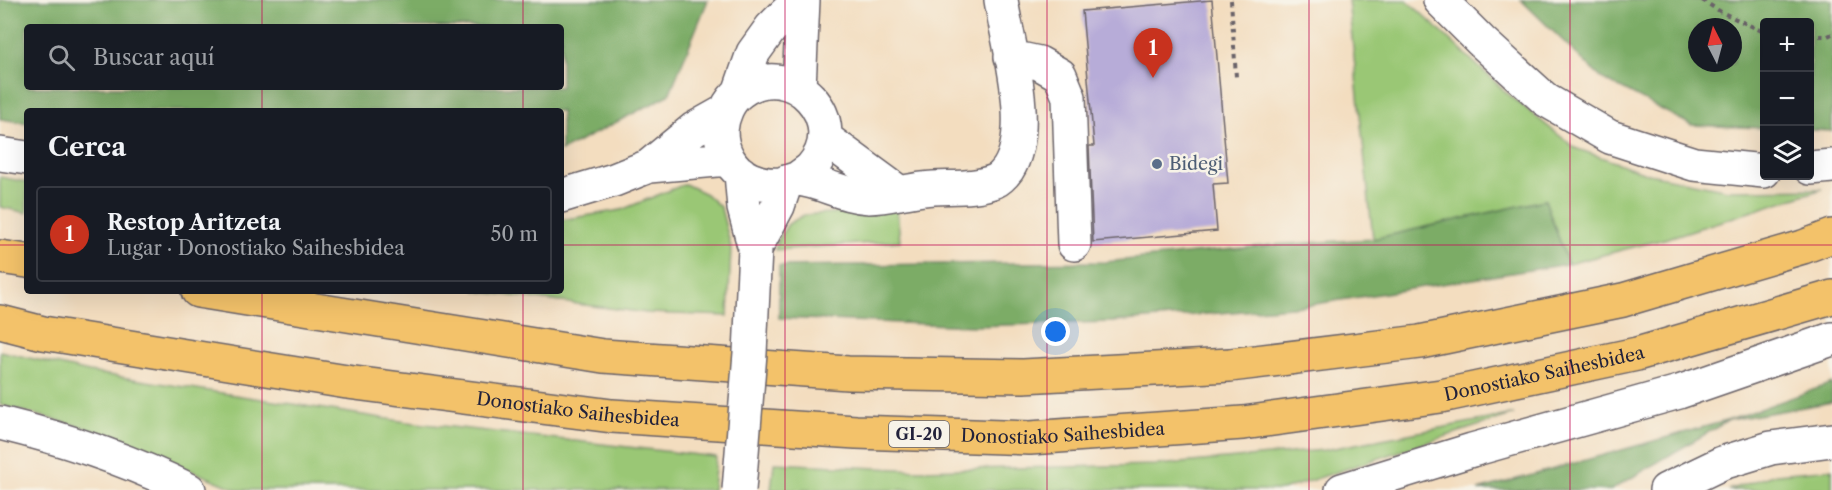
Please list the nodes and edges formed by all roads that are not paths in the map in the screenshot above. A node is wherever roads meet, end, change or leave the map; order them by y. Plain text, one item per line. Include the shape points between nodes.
1 (801, 0) edge
2 (1001, 0) edge
3 (1440, 0) edge
4 (1011, 57) junction
5 (799, 88) junction
6 (733, 102) junction
7 (825, 138) junction
8 (0, 154) edge
9 (24, 158) edge
10 (649, 166) junction
11 (735, 166) junction
12 (1832, 166) edge
13 (1814, 168) edge
14 (1760, 171) edge
15 (792, 180) junction
16 (900, 193) junction
17 (564, 195) edge
18 (1832, 236) edge
19 (1074, 244) dead end
20 (755, 249) junction
21 (0, 257) edge
22 (24, 261) edge
23 (217, 294) edge
24 (1832, 297) edge
25 (0, 322) edge
26 (1832, 339) edge
27 (0, 423) edge
28 (1832, 440) edge
29 (189, 490) edge
30 (739, 490) edge
31 (1342, 490) edge
32 (1666, 490) edge

1 - 5 street
1 - 6 street via 771,28 753,53
2 - 4 street
3 - 14 street via 1546,100 1610,137 1694,164
4 - 16 street via 1019,97 1018,148 1008,170 997,180 983,184
4 - 19 street via 1039,63 1060,75 1069,97
5 - 6 street via 773,81 755,84
5 - 7 street via 817,105 824,120
6 - 10 street
6 - 11 street via 721,123 721,141
7 - 15 street via 811,169
7 - 16 street
8 - 9 street
10 - 11 street
10 - 17 street
11 - 15 street via 748,178 763,183
11 - 20 street
12 - 13 street
15 - 16 street via 869,197
15 - 20 street
18 - 23 highway via 1623,300 1420,342 1230,365 1023,376 848,373 603,356
20 - 30 street, bridge
21 - 22 highway
24 - 25 highway, Donostiako Saihesbidea / GI-20 via 1637,354 1441,396 1243,423 1030,438 856,432 612,416 347,382 43,333
26 - 31 street via 1679,392
27 - 29 street via 154,472
28 - 32 street via 1771,448 1722,463

